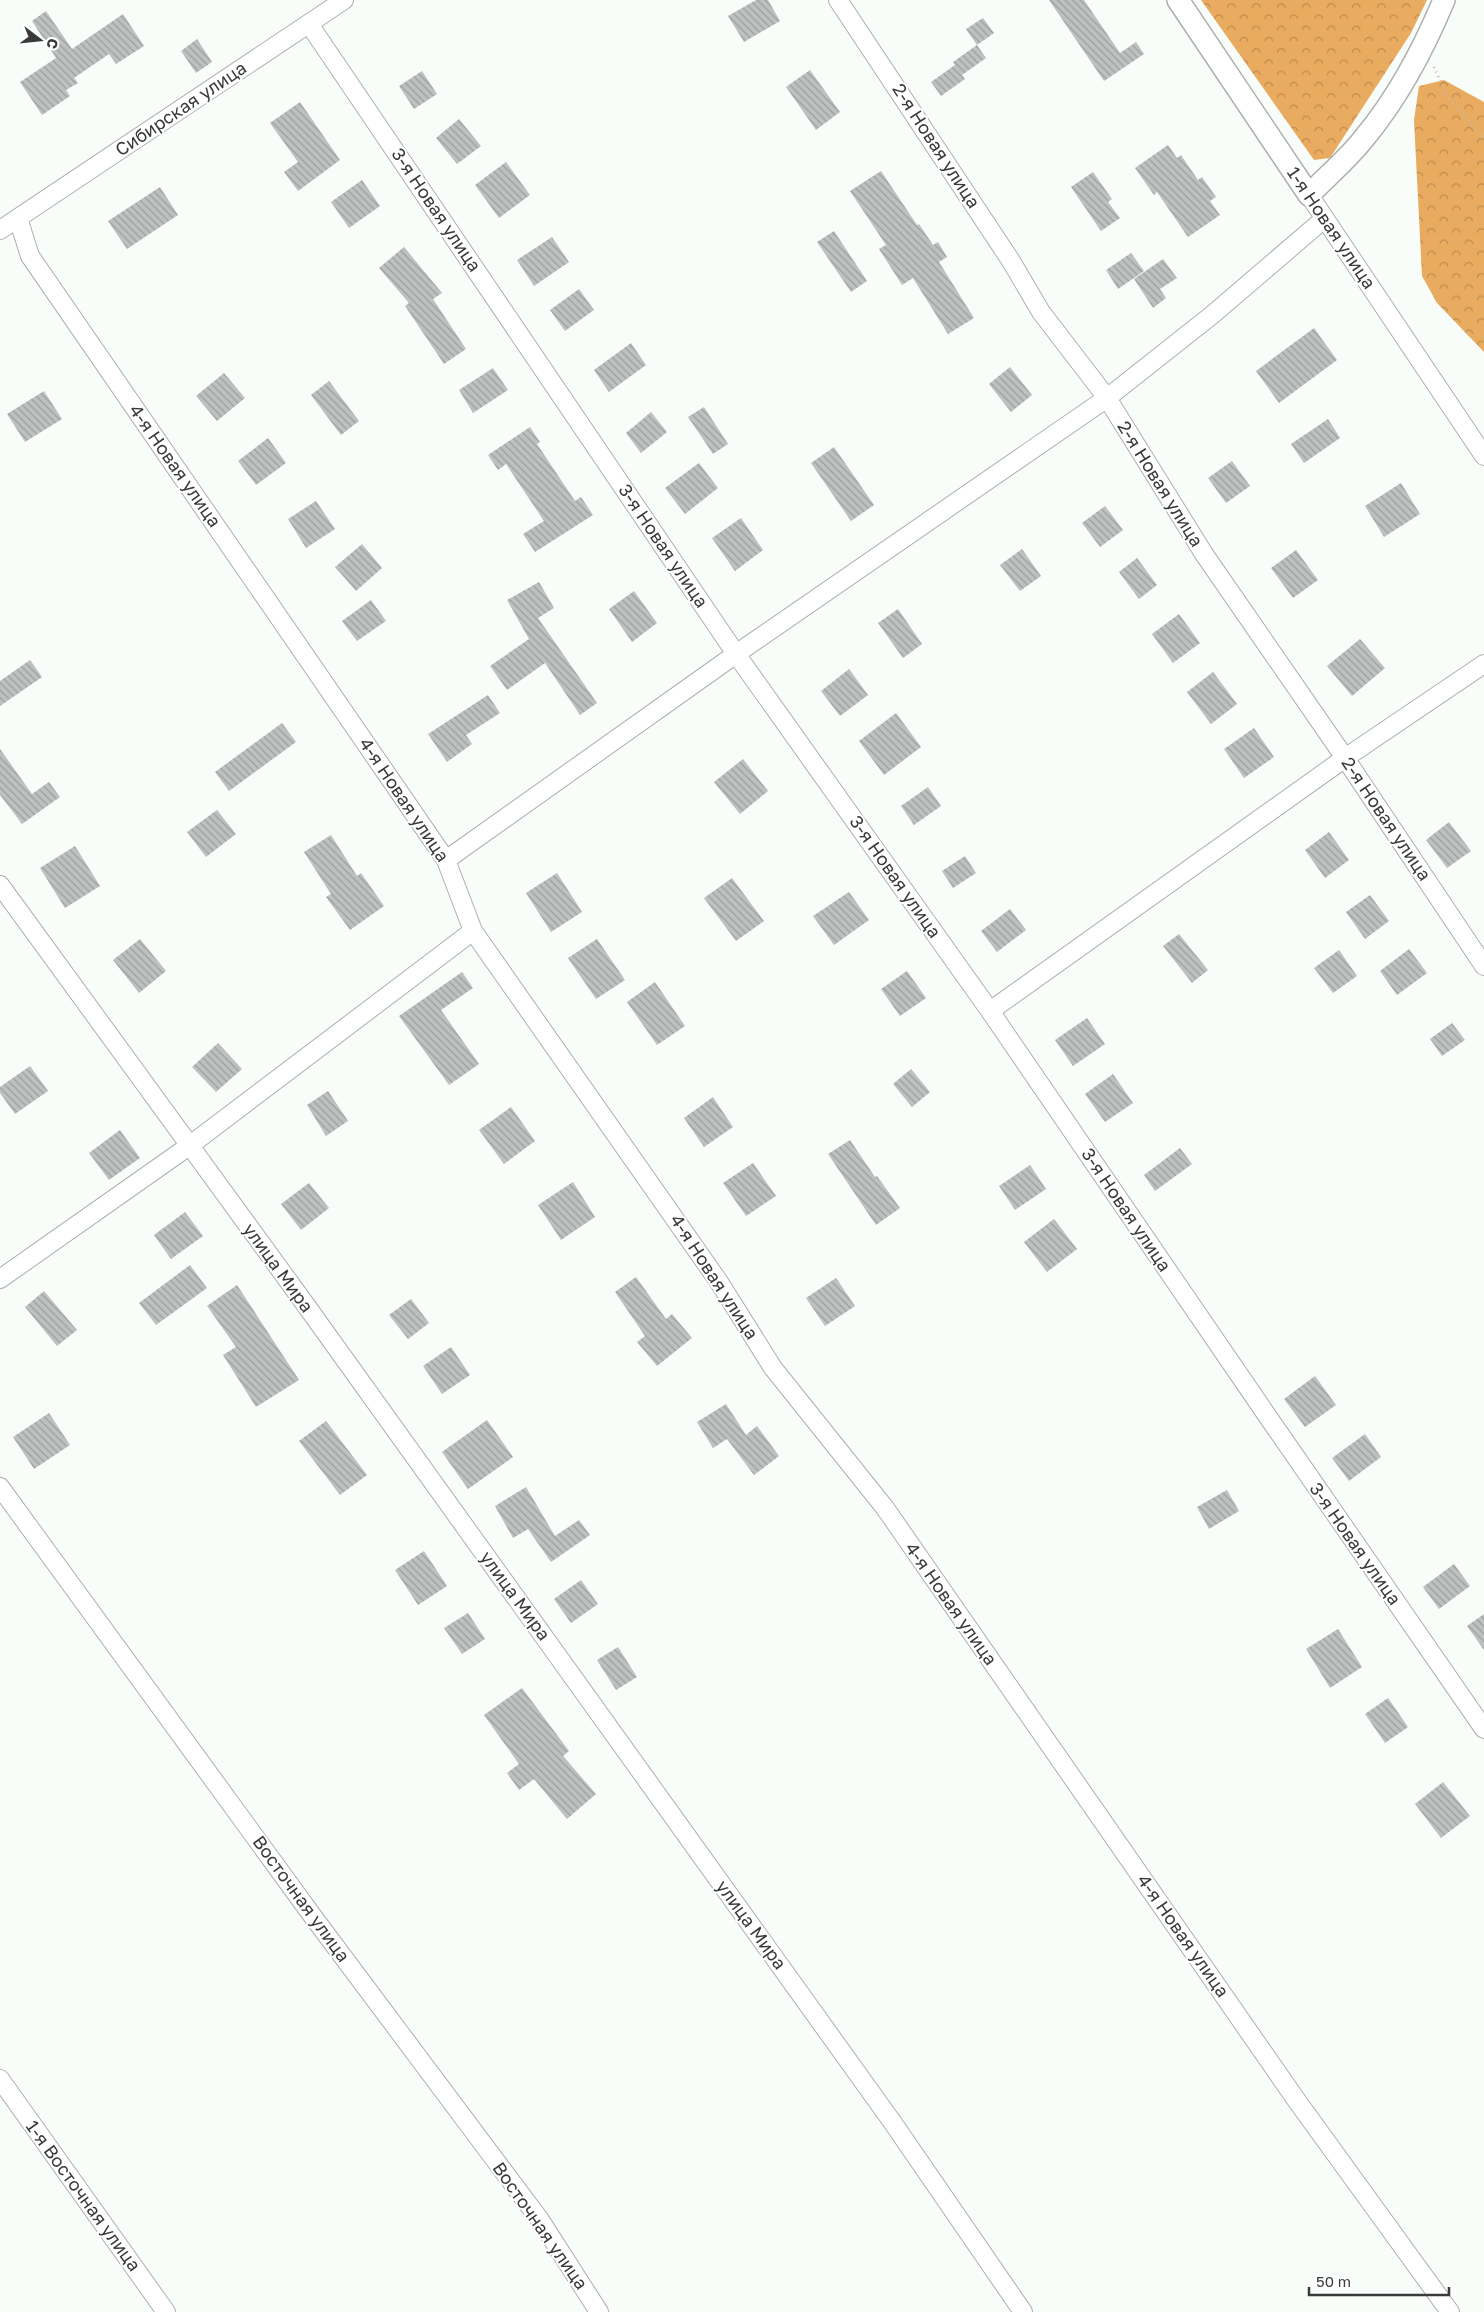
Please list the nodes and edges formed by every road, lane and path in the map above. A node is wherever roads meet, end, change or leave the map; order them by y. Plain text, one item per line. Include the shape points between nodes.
1 (344, 0) edge
2 (838, 0) edge
3 (1178, 0) edge
4 (1444, 0) edge
5 (309, 24) junction
6 (1426, 41) junction
7 (1484, 138) edge
8 (1309, 195) junction
9 (0, 212) edge
10 (18, 218) junction
11 (1324, 219) junction
12 (0, 230) edge
13 (1107, 398) junction
14 (1484, 456) edge
15 (736, 654) junction
16 (1484, 664) edge
17 (1345, 758) junction
18 (446, 860) junction
19 (0, 885) edge
20 (473, 931) junction
21 (1484, 966) edge
22 (990, 1010) junction
23 (189, 1146) junction
24 (0, 1279) edge
25 (0, 1487) edge
26 (1484, 1729) edge
27 (0, 2080) edge
28 (166, 2312) edge
29 (600, 2312) edge
30 (1023, 2312) edge
31 (1450, 2312) edge

1 - 5 street, Сибирская улица
2 - 13 street, 2-я Новая улица via 1006,252 1041,312
3 - 8 street, 1-я Новая улица
4 - 6 street
5 - 10 street, Сибирская улица
5 - 15 street, 3-я Новая улица
6 - 7 path via 1432,64 1447,96
6 - 8 street via 1400,89 1365,138
8 - 11 street, 1-я Новая улица
9 - 10 street
10 - 12 street
10 - 18 street, 4-я Новая улица via 30,256
11 - 13 street via 1212,315
11 - 14 street, 1-я Новая улица
13 - 15 street
13 - 17 street, 2-я Новая улица via 1204,554
15 - 18 street
15 - 22 street, 3-я Новая улица
16 - 17 street
17 - 21 street, 2-я Новая улица
17 - 22 street
18 - 20 street, 4-я Новая улица
19 - 23 street, улица Мира
20 - 23 street
20 - 31 street, 4-я Новая улица via 719,1282 773,1368 884,1508 1297,2101
22 - 26 street, 3-я Новая улица
23 - 24 street
23 - 30 street, улица Мира via 876,2098
25 - 29 street, Восточная улица via 314,1918 540,2220
27 - 28 street, 1-я Восточная улица

